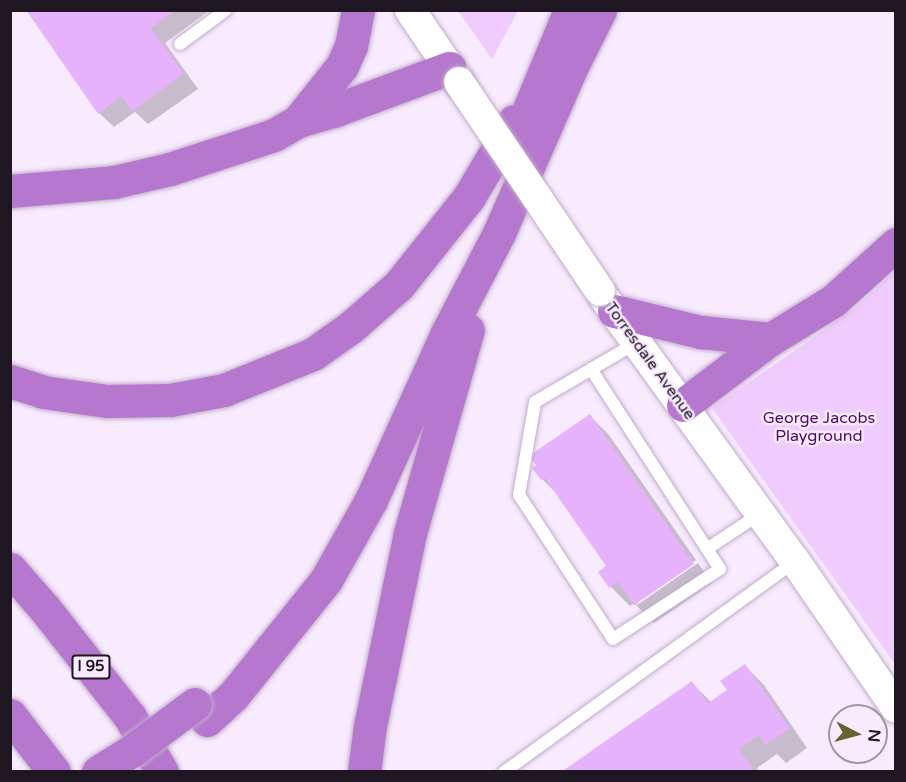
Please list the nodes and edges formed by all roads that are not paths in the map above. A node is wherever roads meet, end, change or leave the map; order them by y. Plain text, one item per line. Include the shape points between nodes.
1 (226, 10) edge
2 (358, 10) edge
3 (410, 10) edge
4 (570, 10) edge
5 (600, 10) edge
6 (180, 44) dead end
7 (548, 62) junction
8 (454, 75) junction
9 (298, 121) junction
10 (10, 191) edge
11 (498, 233) junction
12 (896, 244) edge
13 (607, 301) junction
14 (771, 339) junction
15 (637, 342) junction
16 (591, 369) junction
17 (10, 381) edge
18 (682, 405) junction
19 (761, 513) junction
20 (707, 549) junction
21 (795, 561) junction
22 (10, 569) edge
23 (896, 708) edge
24 (201, 712) junction
25 (10, 715) edge
26 (54, 771) edge
27 (98, 771) edge
28 (135, 771) edge
29 (162, 771) edge
30 (364, 771) edge
31 (504, 771) edge

1 - 6 lane
2 - 9 highway via 351,46 342,66
3 - 8 street, Torresdale Avenue
4 - 7 highway
5 - 11 highway
7 - 17 highway via 486,171 438,239 399,285 313,354 224,390 170,400 107,401 43,392
7 - 24 highway via 503,171 343,520 302,588 216,686
8 - 9 highway
8 - 13 street, Torresdale Avenue, bridge
9 - 10 highway via 274,135 170,169 114,182
11 - 24 highway via 447,333 371,500 326,580 233,696
11 - 30 highway via 441,415 410,533
12 - 14 highway via 833,302
13 - 14 highway via 700,333
13 - 15 street, Torresdale Avenue
14 - 18 highway
15 - 16 lane
15 - 18 street, Torresdale Avenue
16 - 20 lane
16 - 20 lane via 535,402 519,495 613,639 720,569
18 - 19 street, Torresdale Avenue
19 - 20 lane
19 - 21 street, Torresdale Avenue
21 - 23 street, Torresdale Avenue
21 - 31 lane
22 - 29 highway, I 95 via 130,717
24 - 27 highway, bridge
24 - 28 highway via 168,752
25 - 26 highway

